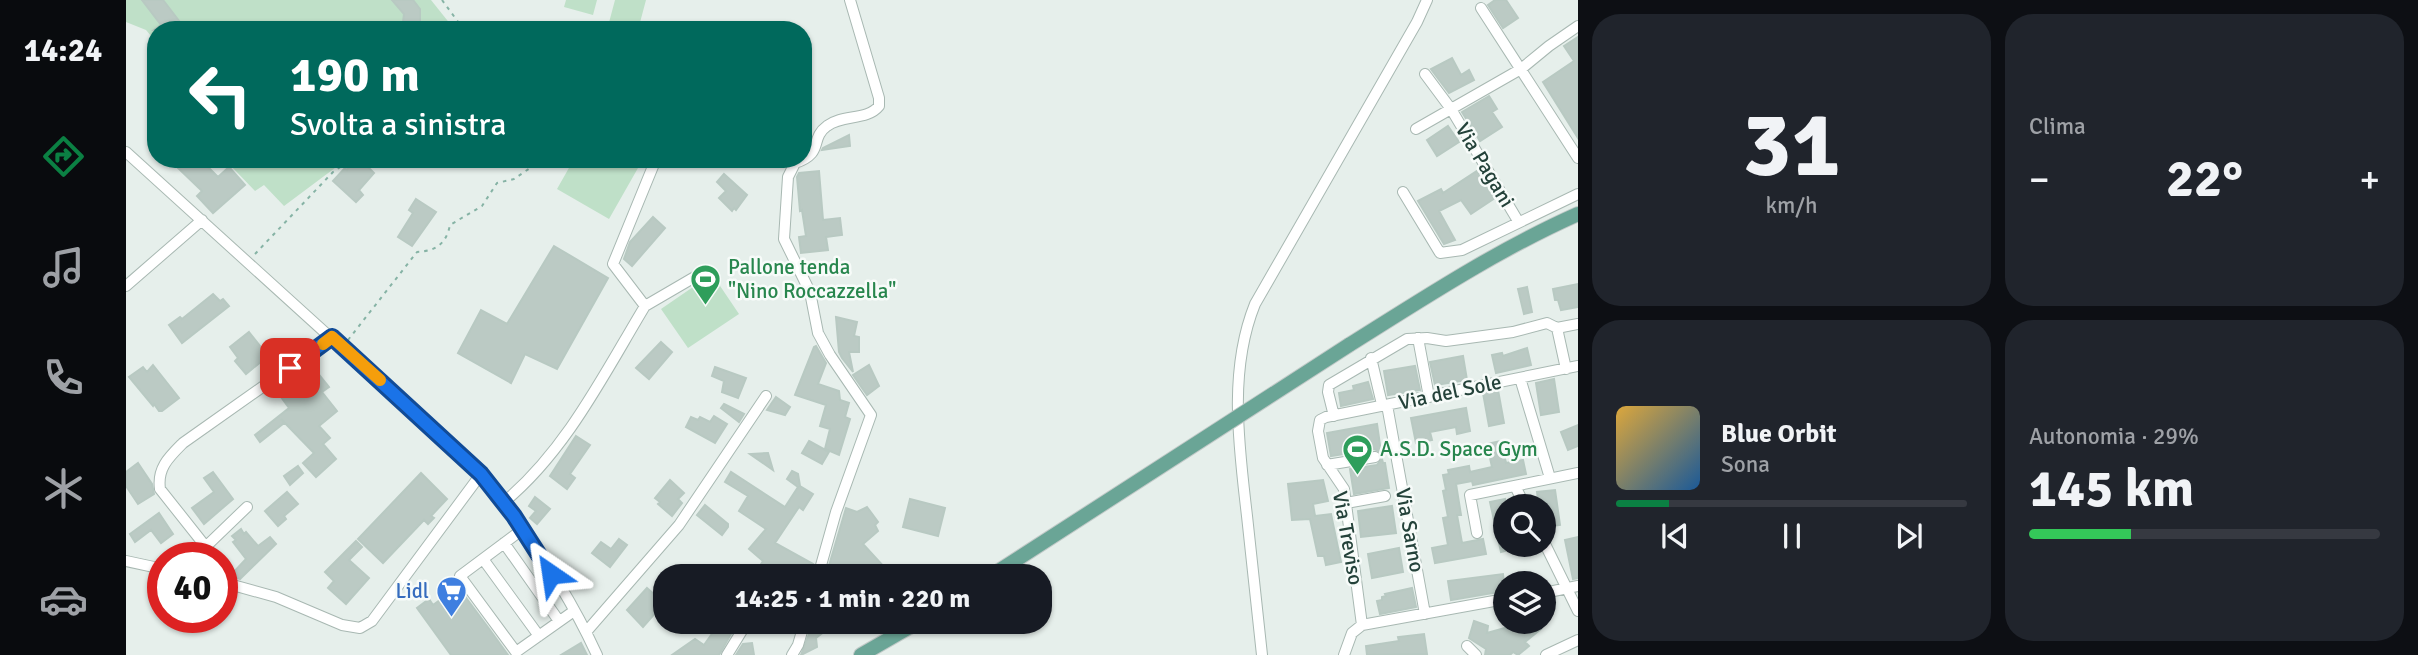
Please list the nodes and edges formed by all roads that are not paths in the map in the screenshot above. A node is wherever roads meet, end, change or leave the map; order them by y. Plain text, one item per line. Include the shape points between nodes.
1 (850, 0) edge
2 (1427, 0) edge
3 (1481, 8) dead end
4 (1578, 26) edge
5 (1521, 69) junction
6 (1425, 74) dead end
7 (1451, 109) junction
8 (1416, 130) dead end
9 (126, 152) edge
10 (812, 154) edge
11 (1578, 158) edge
12 (652, 168) edge
13 (792, 168) edge
14 (1403, 192) dead end
15 (1578, 194) edge
16 (1578, 214) edge
17 (202, 220) junction
18 (1518, 221) junction
19 (705, 271) dead end
20 (126, 286) edge
21 (645, 306) junction
22 (1578, 324) edge
23 (1557, 328) junction
24 (332, 337) junction
25 (1418, 338) junction
26 (1371, 358) junction
27 (1578, 366) edge
28 (1566, 369) junction
29 (1520, 378) junction
30 (766, 396) dead end
31 (1429, 397) junction
32 (1384, 403) junction
33 (1330, 416) junction
34 (1375, 457) dead end
35 (1327, 465) junction
36 (1578, 473) edge
37 (481, 474) junction
38 (1550, 478) junction
39 (1515, 486) junction
40 (1519, 494) edge
41 (1385, 496) dead end
42 (504, 502) junction
43 (1346, 503) junction
44 (247, 507) dead end
45 (523, 530) junction
46 (1477, 533) dead end
47 (202, 542) edge
48 (211, 542) edge
49 (504, 543) junction
50 (1553, 557) edge
51 (483, 559) junction
52 (126, 561) edge
53 (821, 564) edge
54 (1010, 564) edge
55 (147, 566) edge
56 (238, 587) edge
57 (1572, 587) edge
58 (1493, 601) edge
59 (574, 611) junction
60 (1578, 611) edge
61 (1425, 614) junction
62 (559, 621) junction
63 (1362, 625) junction
64 (586, 632) junction
65 (740, 634) edge
66 (801, 634) edge
67 (897, 634) edge
68 (538, 636) junction
69 (1578, 640) edge
70 (1467, 646) dead end
71 (597, 655) edge
72 (727, 655) edge
73 (792, 655) edge
74 (861, 655) edge
75 (1262, 655) edge
76 (1344, 655) edge
77 (1476, 655) edge
78 (1546, 655) edge

1 - 10 street via 879,106 868,115 827,126
2 - 75 street via 1255,304 1244,337 1238,372 1239,447
3 - 5 street
4 - 5 street, Via Pagani
5 - 7 street, Via Pagani
5 - 11 street
6 - 7 street, Via Pagani
7 - 8 street, Via Pagani
7 - 18 street, Via Pagani
9 - 17 street
12 - 21 street via 613,264
13 - 53 street via 788,177 785,239 810,292 818,333 870,415
14 - 18 street, Via Pagani via 1440,253 1462,250
15 - 18 street, Via Pagani
16 - 54 main road, bridge via 1480,263
17 - 20 street
17 - 24 street
19 - 21 street
21 - 42 street via 578,417 528,483
22 - 23 street
23 - 25 street via 1547,323 1446,341
23 - 28 street
24 - 37 street
24 - 47 street via 183,443 163,463 160,489
25 - 26 street via 1406,339
25 - 31 street
26 - 32 street, Via Sarno
26 - 33 street via 1329,386
27 - 28 street, Via del Sole
28 - 29 street, Via del Sole
29 - 31 street, Via del Sole
29 - 38 street
30 - 64 street via 679,525
31 - 32 street, Via del Sole
32 - 33 street, Via del Sole
32 - 61 street, Via Sarno
33 - 35 street, Via Treviso via 1320,420 1318,430
34 - 35 street
35 - 43 street, Via Treviso via 1344,489
36 - 38 street
37 - 42 street
37 - 56 street via 366,626 342,625 276,597
38 - 39 street
39 - 40 street
39 - 46 street via 1470,495
41 - 43 street
42 - 45 street
43 - 63 street, Via Treviso
44 - 48 street
45 - 49 street
45 - 59 street
49 - 51 street
49 - 62 street
50 - 57 street
51 - 68 street
51 - 68 street via 460,576 516,652
52 - 55 street
57 - 60 street
58 - 61 street
59 - 62 street
59 - 64 street
61 - 63 street
62 - 68 street
63 - 76 street via 1352,633
64 - 71 street
65 - 72 street
66 - 73 street
67 - 74 main road
69 - 78 street
70 - 77 street

